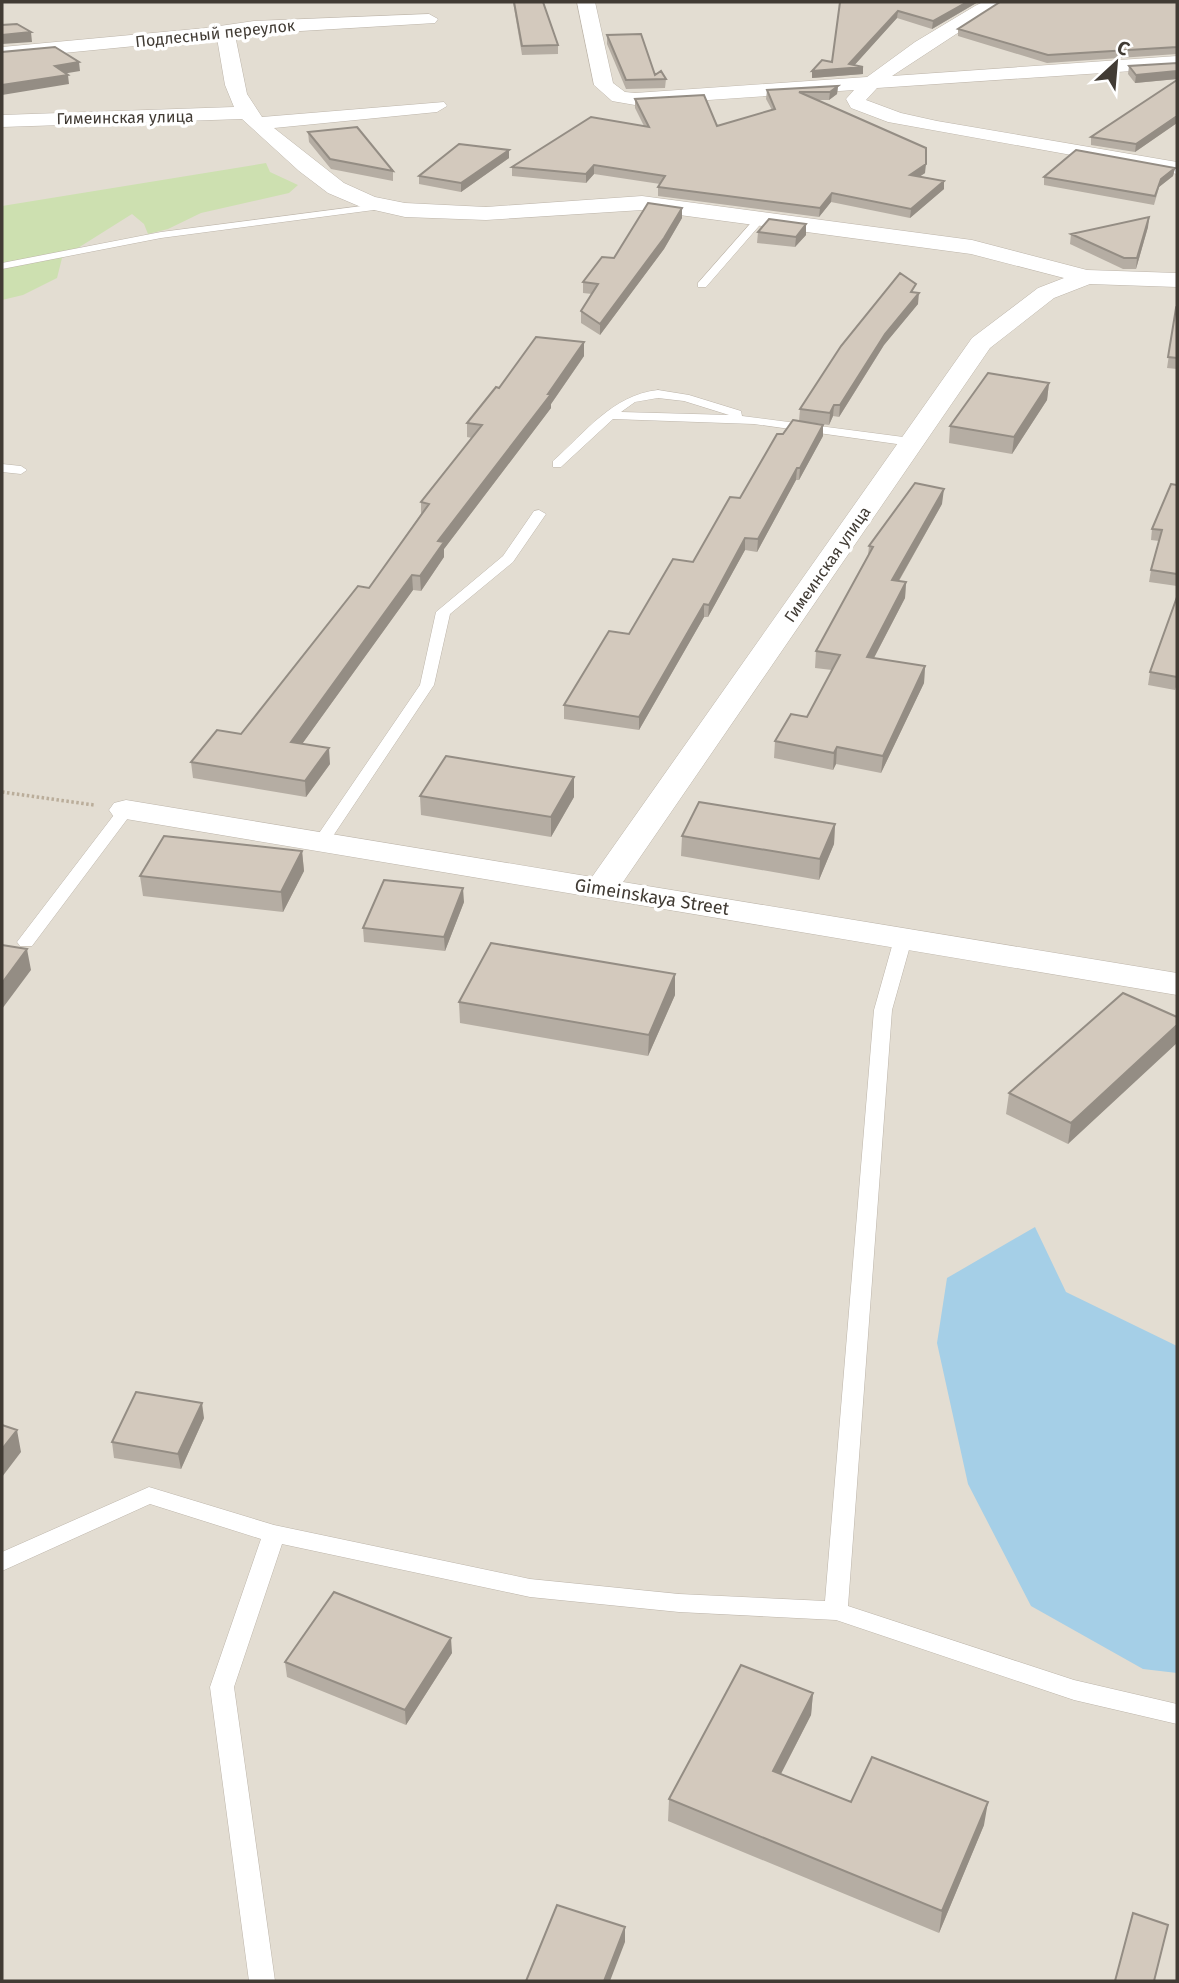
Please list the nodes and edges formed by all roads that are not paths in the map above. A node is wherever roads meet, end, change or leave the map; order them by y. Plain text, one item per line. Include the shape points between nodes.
1 (586, 2) edge
2 (996, 2) edge
3 (429, 19) dead end
4 (224, 31) junction
5 (2, 53) edge
6 (1177, 62) edge
7 (871, 84) junction
8 (437, 106) dead end
9 (252, 119) junction
10 (2, 121) edge
11 (1177, 168) edge
12 (385, 206) junction
13 (761, 218) junction
14 (2, 267) edge
15 (1087, 277) junction
16 (1177, 280) edge
17 (702, 285) dead end
18 (614, 415) junction
19 (754, 420) junction
20 (911, 442) junction
21 (557, 464) dead end
22 (2, 468) edge
23 (21, 470) dead end
24 (539, 514) dead end
25 (126, 810) joint
26 (321, 842) junction
27 (601, 889) junction
28 (903, 939) junction
29 (26, 942) dead end
30 (1177, 984) edge
31 (274, 1534) junction
32 (2, 1562) edge
33 (836, 1611) junction
34 (1177, 1714) edge
35 (262, 1981) edge

1 - 7 street via 604,85 619,97 669,99
2 - 7 street via 940,34
3 - 4 street, Подлесный переулок
4 - 5 street, Подлесный переулок
4 - 9 street via 234,84
6 - 7 street
7 - 11 street via 856,99 858,104 895,118
8 - 9 street, Гимеинская улица
9 - 10 street, Гимеинская улица
9 - 12 street, Гимеинская улица via 314,173 337,188
12 - 13 street, Гимеинская улица via 521,213 642,203
12 - 14 lane via 148,237
13 - 15 street, Гимеинская улица via 972,247
13 - 17 lane
15 - 16 street, Гимеинская улица
15 - 20 street, Гимеинская улица via 1046,293 981,344
18 - 19 lane
18 - 19 lane via 629,399 654,394 694,399
18 - 21 lane
19 - 20 lane
20 - 27 street, Гимеинская улица
22 - 23 lane
24 - 26 lane via 508,559 443,612 427,685
25 - 26 street, Gimeinskaya Street
25 - 29 lane
26 - 27 street, Gimeinskaya Street
27 - 28 street, Gimeinskaya Street
28 - 30 street, Gimeinskaya Street
28 - 33 lane via 883,1010
31 - 32 lane via 149,1495
31 - 33 lane via 530,1588 679,1603
31 - 35 lane via 222,1687
33 - 34 lane via 1074,1690

